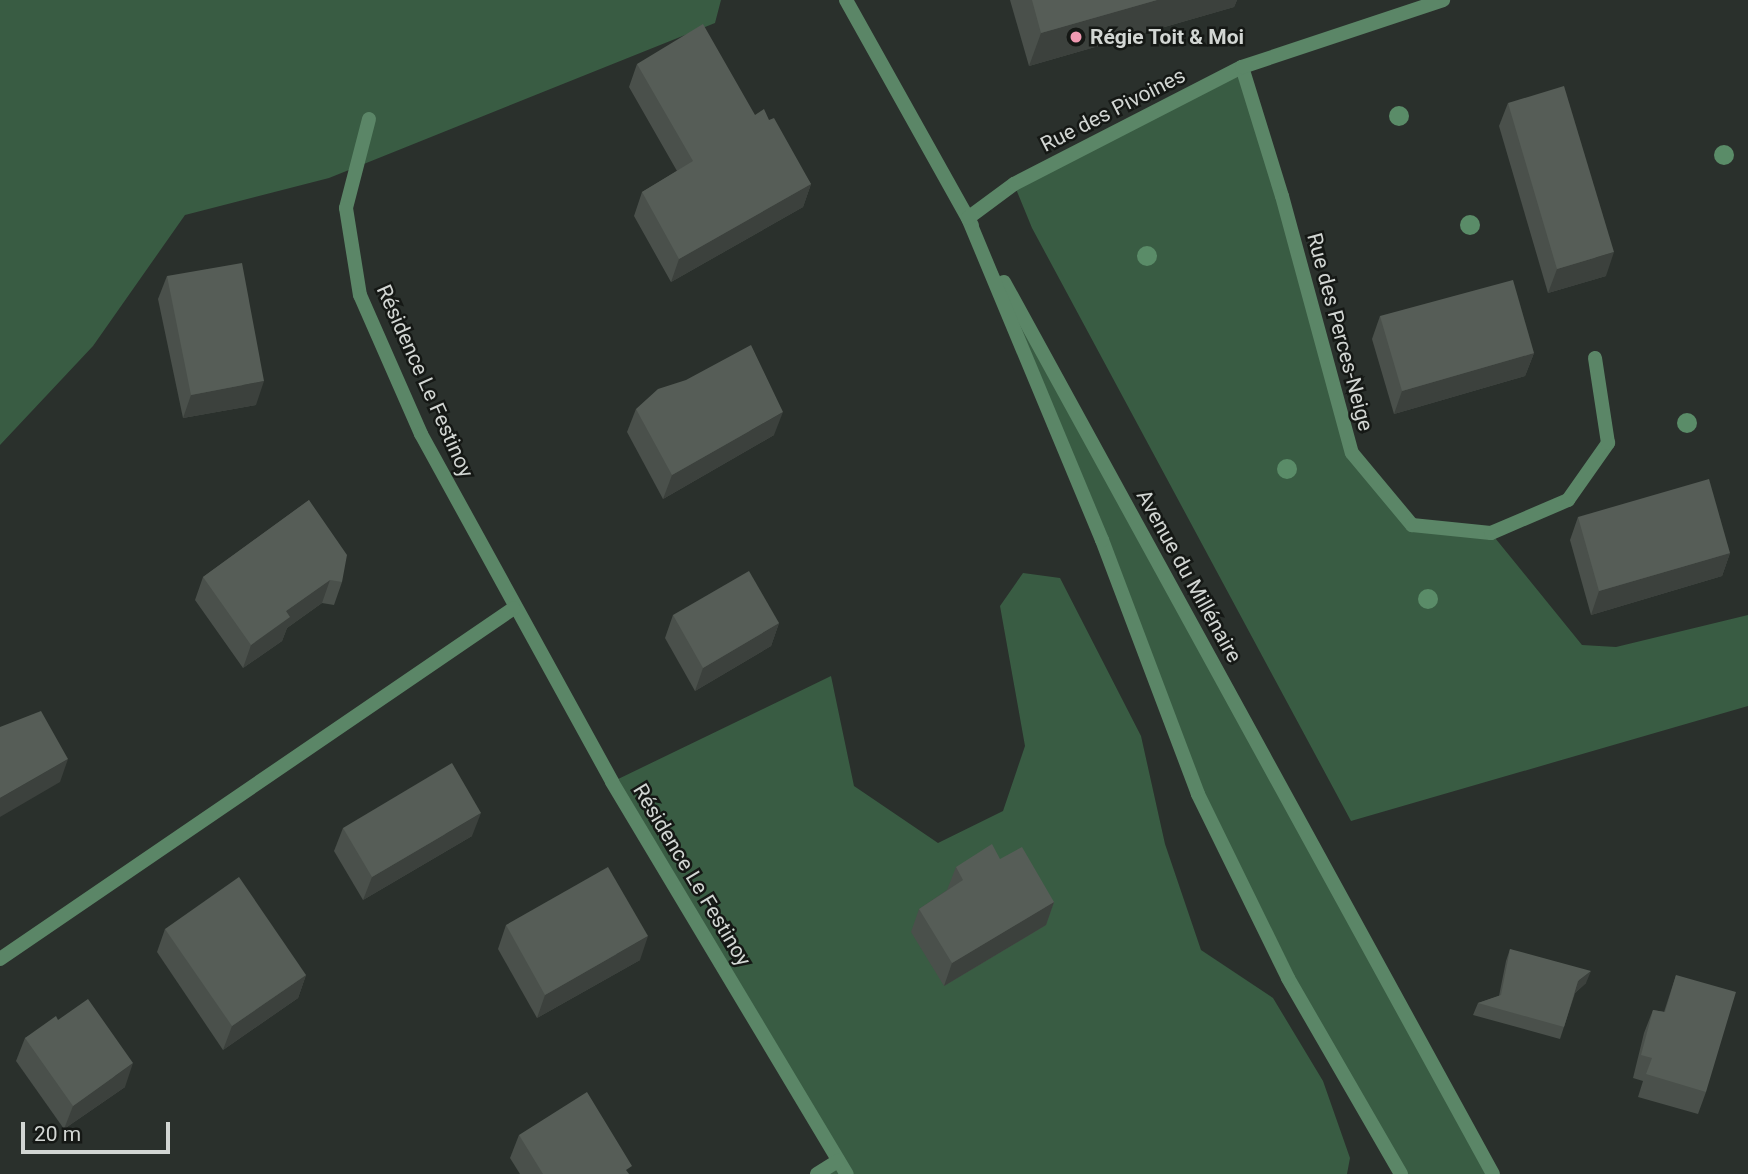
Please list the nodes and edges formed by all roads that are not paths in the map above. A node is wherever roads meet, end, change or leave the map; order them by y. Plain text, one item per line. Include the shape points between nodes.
1 (846, 0) edge
2 (1443, 0) edge
3 (1242, 67) junction
4 (369, 119) dead end
5 (968, 218) junction
6 (1595, 358) dead end
7 (514, 608) junction
8 (0, 959) edge
9 (838, 1160) junction
10 (817, 1174) edge
11 (847, 1174) edge
12 (1401, 1174) edge
13 (1493, 1174) edge

1 - 5 street, Avenue du Millénaire
2 - 3 street, Rue des Pivoines
3 - 5 street, Rue des Pivoines via 1014,184
3 - 6 street, Rue des Perces-Neige via 1352,453 1412,525 1491,533 1568,500 1608,443
4 - 7 street, Résidence Le Festinoy via 346,208 360,295 421,435
5 - 12 street via 1102,540 1198,794 1288,978
5 - 13 street, Avenue du Millénaire
7 - 8 street
7 - 9 street, Résidence Le Festinoy via 612,782
9 - 10 street
9 - 11 street, Résidence Le Festinoy

